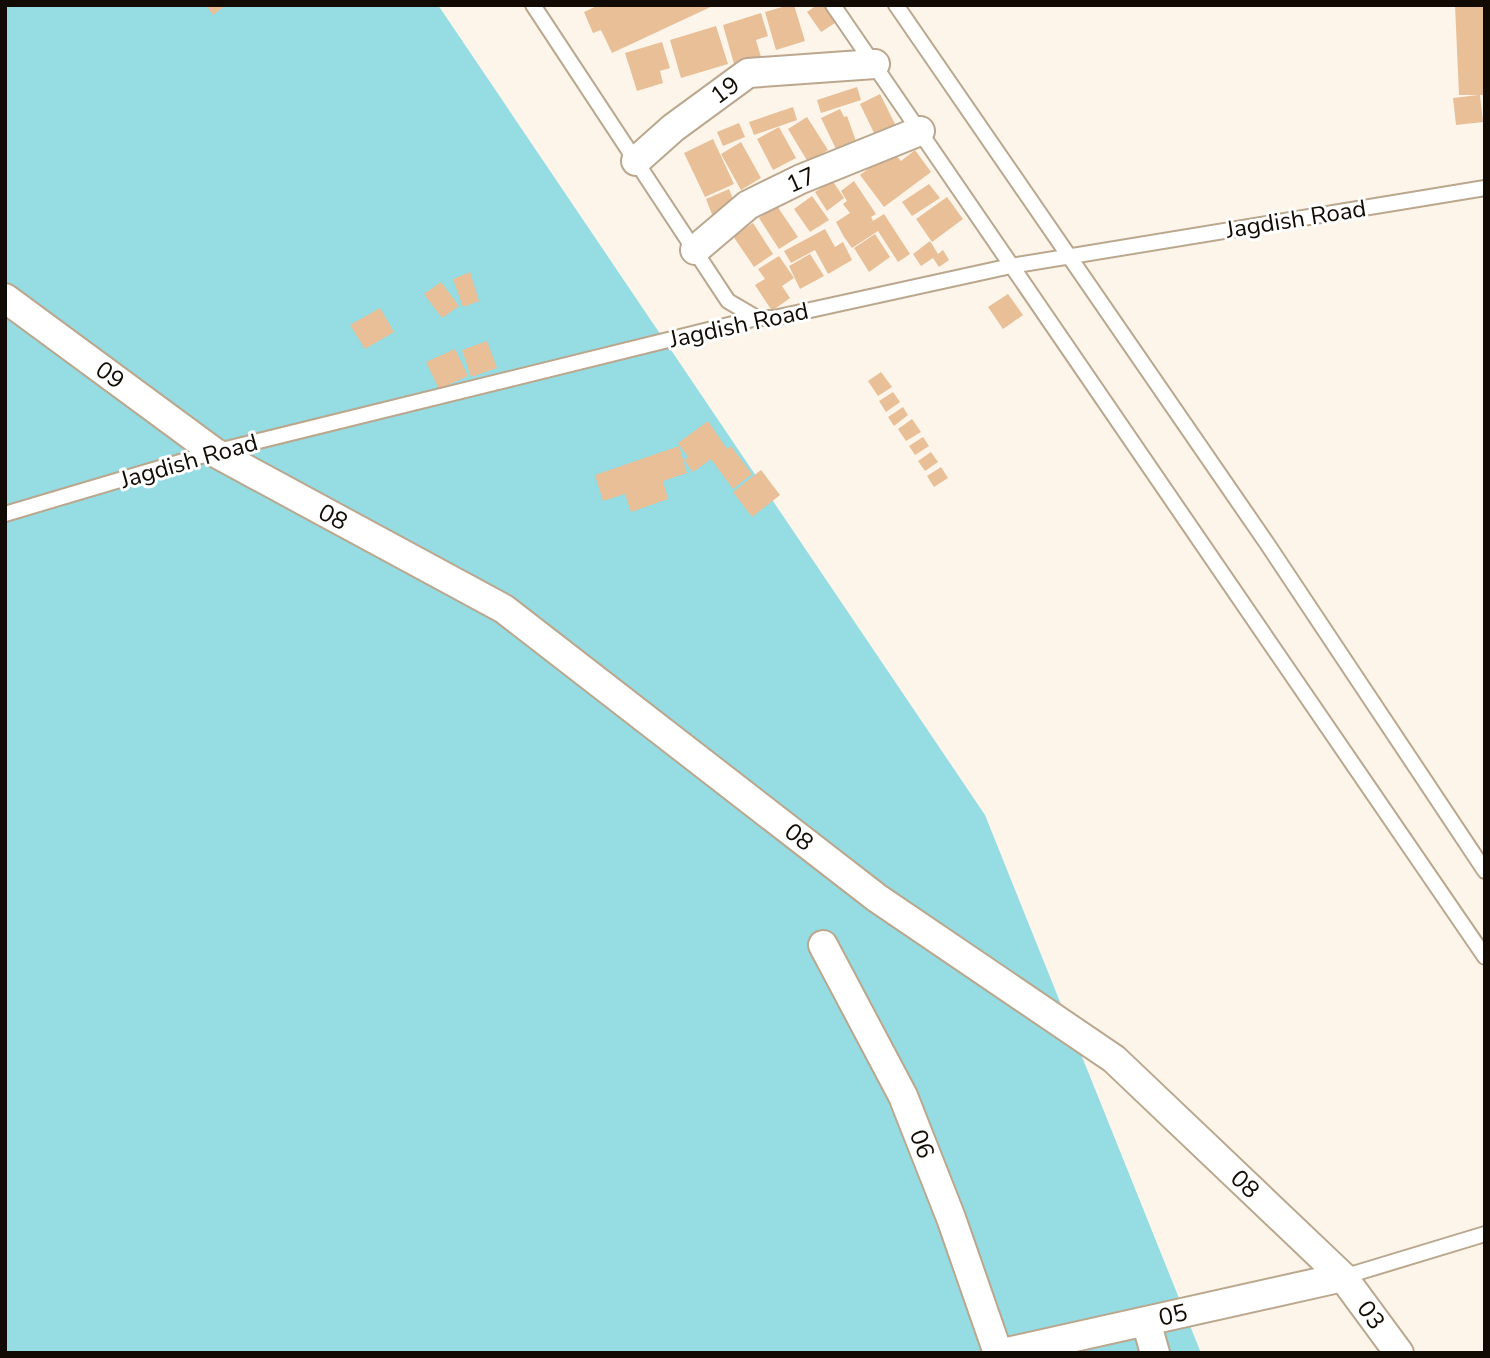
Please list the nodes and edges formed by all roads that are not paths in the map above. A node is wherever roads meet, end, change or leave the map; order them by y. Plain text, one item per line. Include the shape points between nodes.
1 (533, 5) edge
2 (833, 5) edge
3 (896, 5) edge
4 (875, 64) junction
5 (920, 131) junction
6 (636, 161) junction
7 (1485, 188) edge
8 (695, 250) junction
9 (1069, 256) junction
10 (1011, 266) junction
11 (5, 298) edge
12 (757, 318) junction
13 (215, 452) junction
14 (5, 514) edge
15 (1485, 871) edge
16 (823, 946) dead end
17 (1485, 957) edge
18 (1485, 1234) edge
19 (1343, 1277) junction
20 (1146, 1321) junction
21 (1001, 1353) edge
22 (1155, 1353) edge
23 (1398, 1353) edge

1 - 6 lane
2 - 4 lane
3 - 9 lane
4 - 5 lane
4 - 6 street, 19 via 748,73
5 - 8 street, 17 via 748,205
5 - 10 lane
6 - 8 lane
7 - 9 lane, Jagdish Road
8 - 12 lane via 728,301
9 - 10 lane, Jagdish Road
9 - 15 lane via 1269,545
10 - 12 lane, Jagdish Road
10 - 17 lane
11 - 13 street, 09
12 - 13 lane, Jagdish Road
13 - 14 lane, Jagdish Road
13 - 19 street, 08 via 504,609 877,898 1114,1059
16 - 21 street, 06 via 903,1096
18 - 19 lane
19 - 20 street, 05
19 - 23 street, 03
20 - 21 street, 05
20 - 22 street

